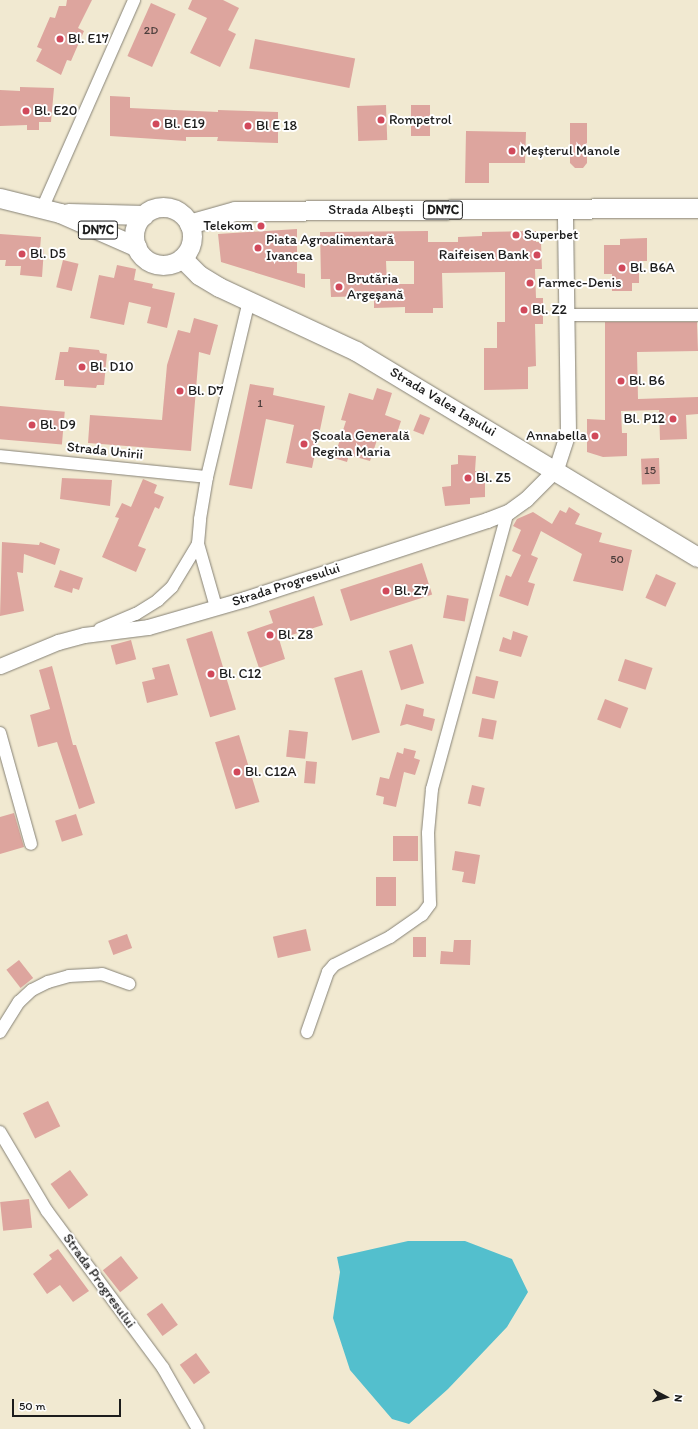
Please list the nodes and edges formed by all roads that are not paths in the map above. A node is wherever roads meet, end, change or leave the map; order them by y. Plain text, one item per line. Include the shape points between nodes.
1 (134, 0) edge
2 (0, 198) edge
3 (42, 208) junction
4 (698, 208) edge
5 (565, 210) junction
6 (60, 213) junction
7 (144, 215) junction
8 (189, 224) junction
9 (136, 248) junction
10 (182, 258) junction
11 (249, 301) junction
12 (567, 315) junction
13 (698, 315) edge
14 (0, 456) edge
15 (556, 469) junction
16 (207, 477) junction
17 (508, 512) junction
18 (198, 544) junction
19 (698, 557) edge
20 (216, 607) junction
21 (84, 635) junction
22 (0, 666) edge
23 (0, 733) edge
24 (31, 844) dead end
25 (129, 984) dead end
26 (0, 1032) edge
27 (307, 1032) dead end
28 (0, 1132) edge
29 (198, 1429) edge

1 - 3 street
2 - 3 main road, DN7C
3 - 6 main road, DN7C
4 - 5 main road, Strada Albești / DN7C
5 - 8 main road, Strada Albești / DN7C via 235,211
5 - 12 street
6 - 7 main road
6 - 9 main road, DN7C
7 - 8 main road via 152,210 169,208 184,217
7 - 9 main road, DN7C via 135,230
8 - 10 main road via 191,242
9 - 10 main road, DN7C via 145,258 156,264 174,263
10 - 11 main road, Strada Valea Iașului via 199,275
11 - 15 main road, Strada Valea Iașului via 356,351
11 - 16 street
12 - 13 street
12 - 15 street via 570,417
14 - 16 street, Strada Unirii
15 - 17 street, Strada Progresului via 544,484
15 - 19 main road, Strada Valea Iașului
16 - 18 street
17 - 20 street, Strada Progresului
17 - 27 street via 432,789 428,834 430,904 422,915 390,937 334,965 328,972
18 - 20 street
18 - 21 street via 172,586 158,600 136,614
20 - 21 street, Strada Progresului via 148,627
21 - 22 street, Strada Progresului via 58,642
23 - 24 street
25 - 26 street via 102,974 69,976 48,982 32,990 19,1002
28 - 29 street, Strada Progresului via 47,1211 163,1368

